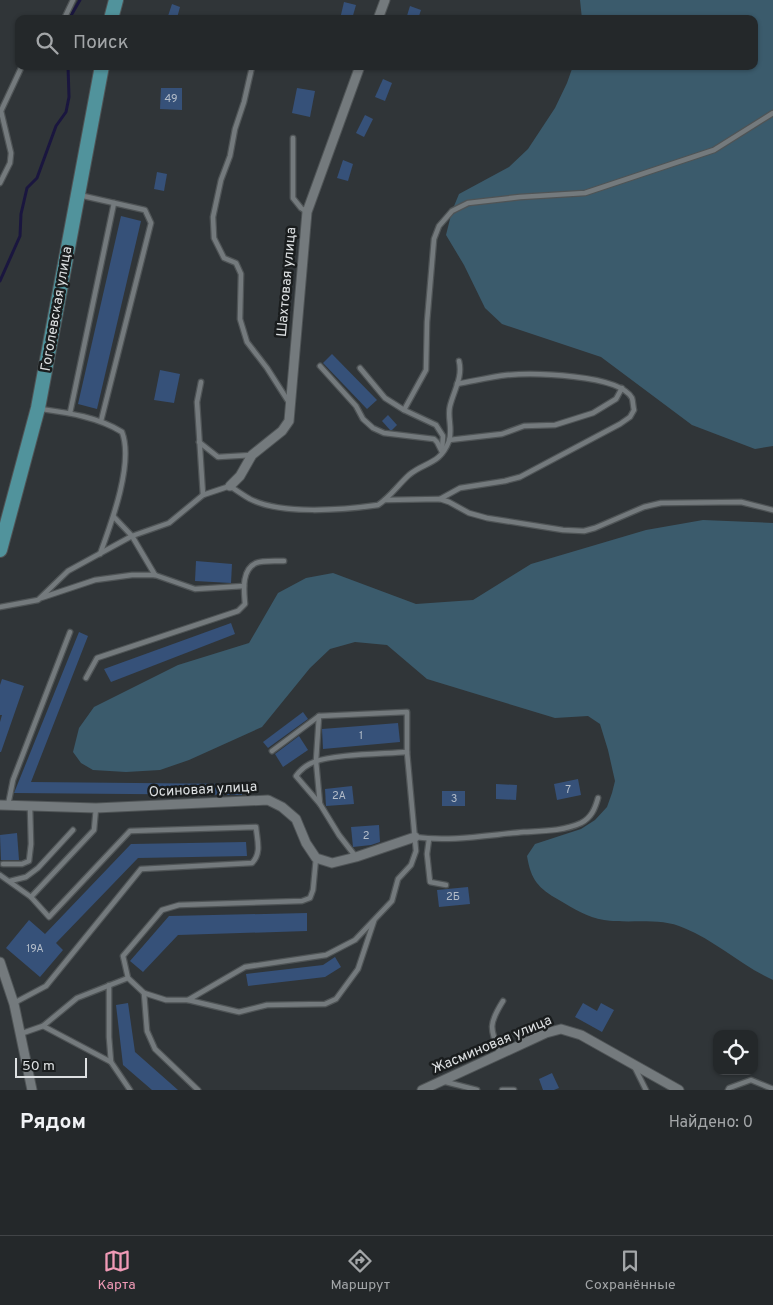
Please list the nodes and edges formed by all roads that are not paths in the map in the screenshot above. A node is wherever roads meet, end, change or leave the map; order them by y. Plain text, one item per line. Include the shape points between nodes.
1 (74, 0) edge
2 (116, 0) edge
3 (384, 0) edge
4 (66, 15) edge
5 (112, 15) edge
6 (379, 15) edge
7 (20, 70) edge
8 (101, 70) edge
9 (251, 70) edge
10 (359, 70) edge
11 (773, 112) edge
12 (293, 138) dead end
13 (0, 183) edge
14 (78, 195) junction
15 (114, 203) junction
16 (307, 212) junction
17 (459, 361) dead end
18 (320, 366) dead end
19 (360, 368) dead end
20 (201, 382) dead end
21 (457, 384) junction
22 (622, 388) junction
23 (290, 405) junction
24 (38, 408) junction
25 (404, 410) junction
26 (70, 413) junction
27 (101, 421) junction
28 (449, 440) junction
29 (198, 442) junction
30 (442, 452) junction
31 (252, 455) junction
32 (230, 486) junction
33 (203, 495) junction
34 (440, 499) junction
35 (385, 500) junction
36 (773, 510) edge
37 (114, 516) junction
38 (132, 536) junction
39 (0, 550) edge
40 (100, 554) junction
41 (284, 561) dead end
42 (155, 575) junction
43 (244, 586) junction
44 (38, 600) junction
45 (0, 607) edge
46 (70, 632) dead end
47 (86, 678) dead end
48 (319, 716) junction
49 (272, 751) dead end
50 (407, 752) junction
51 (316, 761) junction
52 (598, 798) dead end
53 (320, 804) junction
54 (4, 806) edge
55 (30, 807) junction
56 (96, 808) junction
57 (73, 830) dead end
58 (415, 837) junction
59 (429, 839) junction
60 (356, 857) junction
61 (316, 858) junction
62 (3, 864) dead end
63 (0, 875) edge
64 (10, 881) junction
65 (446, 884) dead end
66 (31, 897) junction
67 (375, 918) junction
68 (0, 962) edge
69 (128, 978) junction
70 (109, 986) junction
71 (144, 992) junction
72 (188, 1000) junction
73 (504, 1000) dead end
74 (14, 1004) junction
75 (43, 1026) junction
76 (20, 1034) junction
77 (500, 1054) junction
78 (111, 1062) junction
79 (633, 1064) junction
80 (441, 1081) junction
81 (773, 1089) edge
82 (32, 1090) edge
83 (130, 1090) edge
84 (198, 1090) edge
85 (422, 1090) edge
86 (477, 1090) edge
87 (502, 1090) edge
88 (514, 1090) edge
89 (646, 1090) edge
90 (679, 1090) edge
91 (728, 1090) edge

1 - 4 lane
2 - 5 main road
3 - 6 street
7 - 13 lane via 1,111 11,153 10,163
8 - 14 main road, Гоголевская улица
9 - 23 lane via 221,180 213,217 214,238 224,258 236,263 241,274 240,319 247,342
10 - 16 street, Шахтовая улица
11 - 25 lane via 714,150 585,193 468,203 452,211 439,226 434,239 426,370
12 - 16 lane via 293,198
14 - 15 lane
14 - 24 main road, Гоголевская улица
15 - 26 lane
15 - 27 lane via 145,210 151,223
16 - 23 street, Шахтовая улица
17 - 21 lane via 461,371
18 - 30 lane via 373,428 384,433 434,439
19 - 25 lane via 385,398
20 - 29 lane via 197,402
21 - 22 lane via 506,375 535,375 593,379
21 - 28 lane via 449,409
22 - 28 lane via 616,399 593,414 556,425 524,426 502,434
22 - 34 lane via 632,398 634,410 620,424 520,477 460,488
23 - 31 street, Шахтовая улица via 285,428
24 - 26 lane
24 - 39 main road, Гоголевская улица
25 - 30 lane via 436,425 443,436
26 - 27 lane
27 - 37 lane via 122,432 126,441 125,466
28 - 30 lane
29 - 31 lane via 218,456
29 - 33 lane
30 - 35 lane via 427,466 414,471
31 - 32 street, Шахтовая улица
32 - 33 lane
32 - 35 lane via 251,499 284,508 356,508 378,505
33 - 38 lane via 169,523
34 - 35 lane
34 - 36 lane via 487,518 563,530 595,528 660,503 741,502
37 - 38 lane
37 - 40 lane
38 - 40 lane
38 - 42 lane
40 - 44 lane via 68,572
41 - 43 lane via 256,563 248,570
42 - 43 lane via 195,589
42 - 44 lane via 95,580
43 - 47 lane via 245,604 238,612 97,658
44 - 45 lane
46 - 54 lane
48 - 49 lane
48 - 50 lane via 407,712
48 - 51 lane
50 - 51 lane
50 - 58 lane
51 - 53 lane
51 - 53 lane via 302,768 296,776
52 - 59 lane via 594,812 582,823 562,829
53 - 60 lane
54 - 55 street, Осиновая улица
55 - 56 street, Осиновая улица
55 - 62 lane via 28,861
56 - 61 street, Осиновая улица via 268,800 296,819
56 - 66 lane via 94,830
57 - 64 lane via 38,868 26,877
58 - 59 lane
58 - 60 street
58 - 67 lane via 416,851 411,865 398,879 392,901
59 - 65 lane via 430,882
60 - 61 street via 332,863
61 - 69 lane via 313,890 310,898 302,901 179,904 162,910 123,956
63 - 64 lane
64 - 66 lane
66 - 74 lane via 49,917 130,831 256,827 259,852 252,862 141,869 46,986
67 - 72 lane via 355,940 326,955 245,967
67 - 72 lane via 358,969 336,999 324,1004 267,1005 239,1012
68 - 74 street
69 - 70 lane
69 - 71 lane
70 - 75 lane via 77,998
70 - 78 lane
71 - 72 lane via 166,1000
71 - 84 lane via 148,1031 155,1050
73 - 77 lane via 493,1017 491,1031
74 - 76 street
75 - 76 lane
75 - 78 lane
76 - 82 street
77 - 79 street, Жасминовая улица via 561,1029
77 - 80 street, Жасминовая улица
78 - 83 lane
79 - 89 lane
79 - 90 street, Жасминовая улица
80 - 85 street, Жасминовая улица
80 - 86 lane
81 - 91 lane via 751,1080
87 - 88 lane

